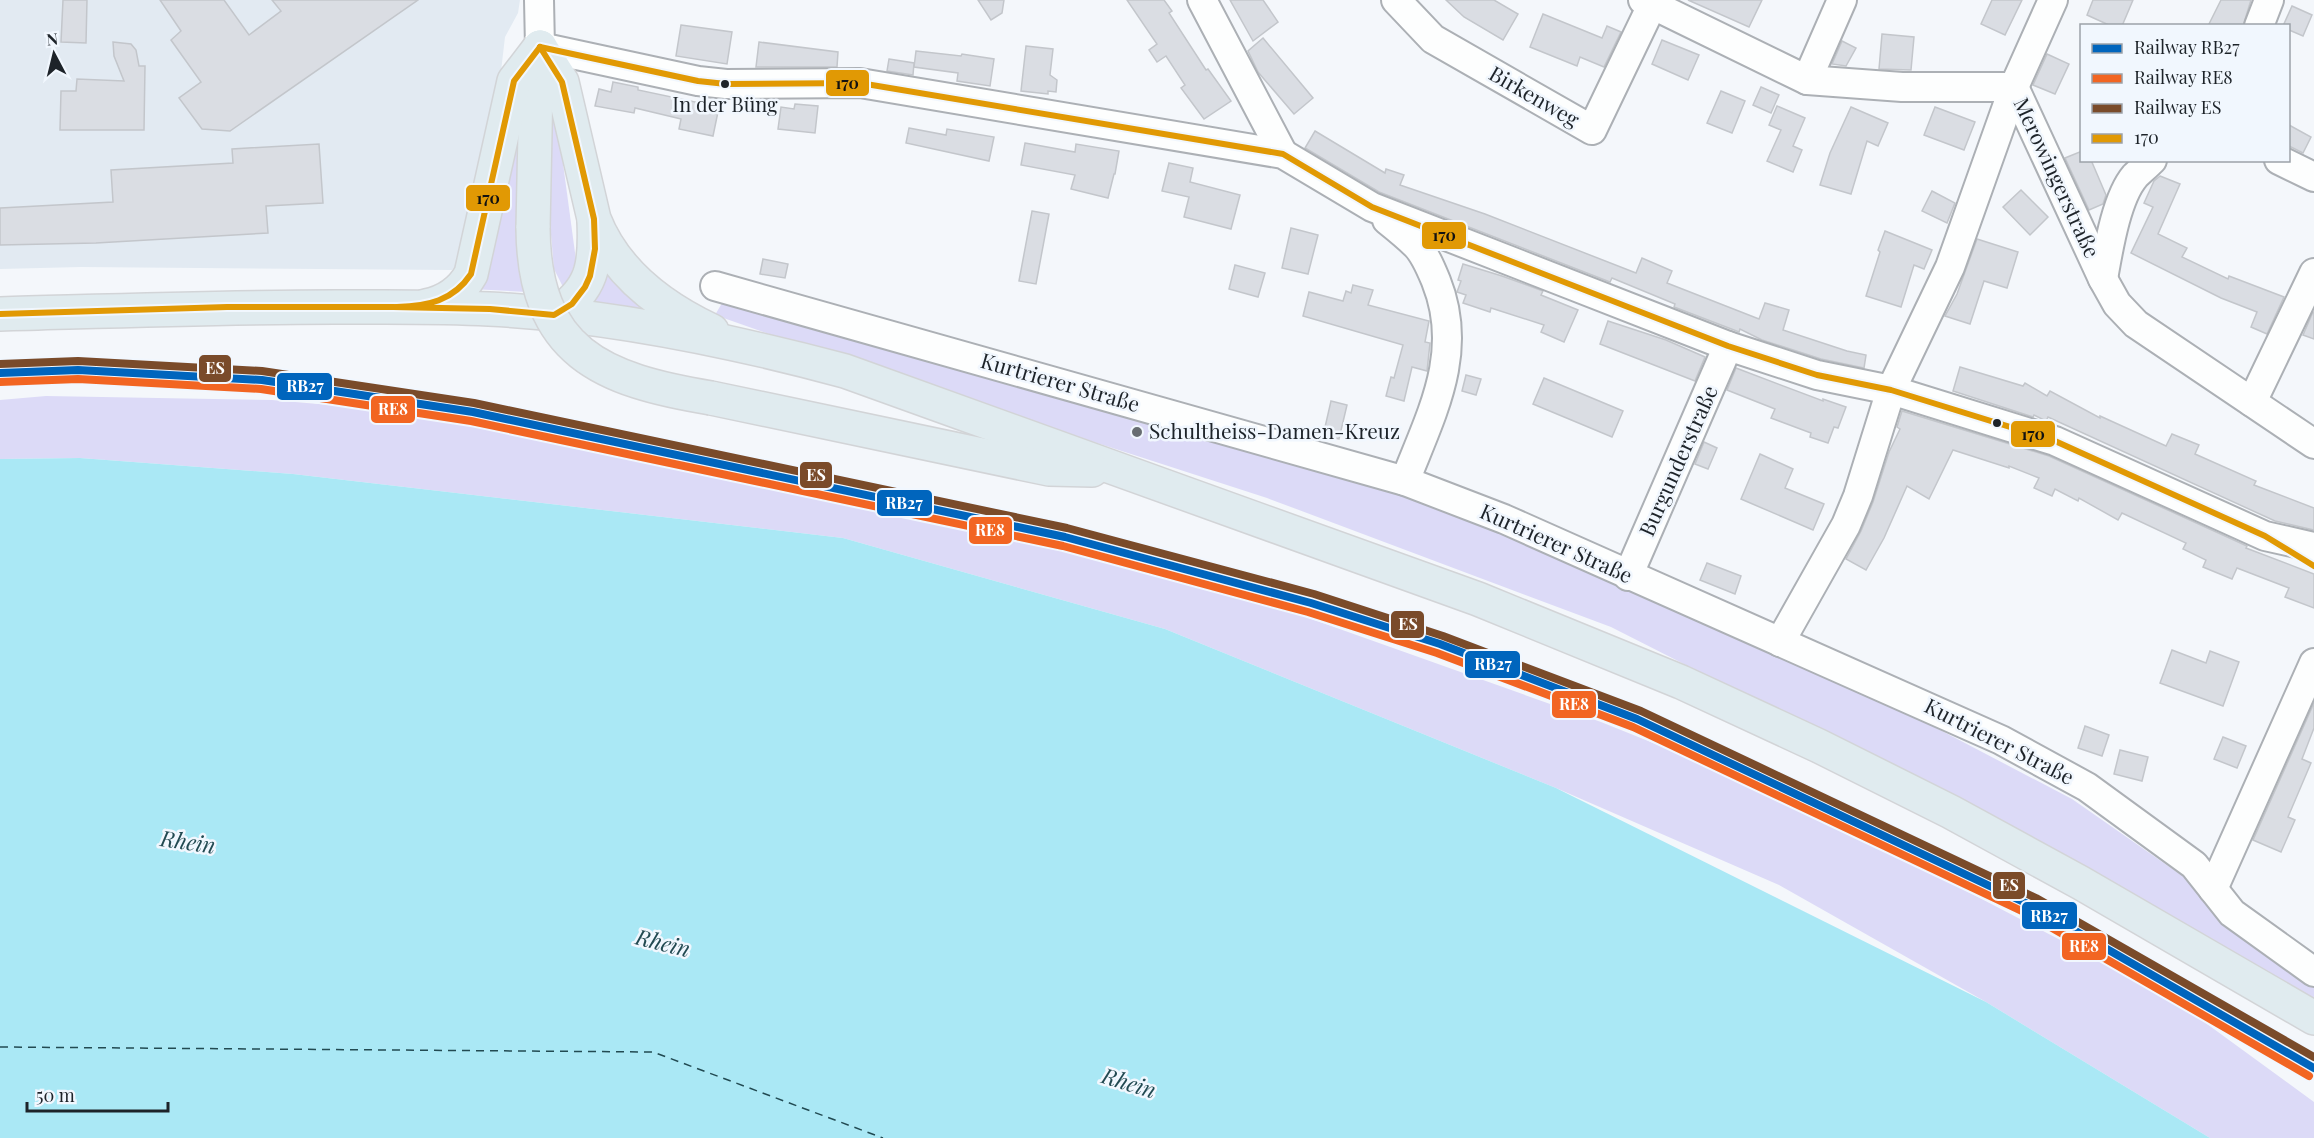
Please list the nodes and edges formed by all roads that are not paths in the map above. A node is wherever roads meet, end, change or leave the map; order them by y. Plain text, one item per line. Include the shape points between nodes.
1 (539, 0) edge
2 (1202, 0) edge
3 (1396, 0) edge
4 (1842, 0) edge
5 (2053, 0) edge
6 (2269, 0) edge
7 (1648, 2) edge
8 (2260, 24) edge
9 (540, 47) junction
10 (1807, 80) junction
11 (2014, 87) junction
12 (1283, 154) junction
13 (2150, 162) edge
14 (2282, 162) edge
15 (2314, 177) edge
16 (1372, 207) junction
17 (594, 219) junction
18 (2314, 273) edge
19 (2103, 279) junction
20 (716, 286) dead end
21 (420, 307) junction
22 (0, 314) edge
23 (554, 315) junction
24 (743, 346) junction
25 (1728, 346) junction
26 (1891, 390) junction
27 (2252, 402) junction
28 (2314, 444) edge
29 (1122, 472) junction
30 (1405, 481) junction
31 (2265, 536) junction
32 (2314, 547) edge
33 (2314, 566) edge
34 (1628, 576) junction
35 (1780, 642) junction
36 (2314, 663) edge
37 (2213, 889) junction
38 (2314, 972) edge
39 (2314, 1018) edge

1 - 9 street
2 - 12 street
3 - 7 street, Birkenweg via 1433,39 1592,130
4 - 10 street
5 - 11 street
6 - 8 street
7 - 10 street, Merowingerstraße
9 - 12 street via 698,81 860,83
9 - 17 main road via 562,82
9 - 21 main road via 514,81 467,283 450,297
9 - 29 main road, bridge via 533,228 537,277 544,301 560,329 593,361 621,377 670,391 1049,469
10 - 11 street, Merowingerstraße via 1902,87
11 - 19 street, Merowingerstraße
11 - 26 street via 1950,267
12 - 16 street
13 - 19 street via 2133,178 2119,208
14 - 15 street
16 - 25 street
16 - 30 street via 1416,245 1442,295 1448,347 1445,374
17 - 23 main road via 595,249 590,276 572,304
17 - 24 main road via 609,250 639,286 677,312
18 - 27 street
19 - 27 street, Merowingerstraße via 2117,304 2136,324
20 - 30 street, Kurtrierer Straße
21 - 22 main road via 227,307
21 - 23 main road
23 - 24 main road
24 - 29 main road via 845,372
25 - 26 street via 1816,375
25 - 34 street, Burgunderstraße
26 - 31 street via 2055,441
26 - 35 street via 1846,525
27 - 28 street, Merowingerstraße
29 - 39 main road via 1478,599 1777,726 1952,812
30 - 34 street, Kurtrierer Straße via 1504,519
31 - 32 street
31 - 33 street
34 - 35 street, Kurtrierer Straße
35 - 37 street, Kurtrierer Straße via 2001,740 2087,787 2194,865
36 - 37 street
37 - 38 street, Kurtrierer Straße via 2232,913

